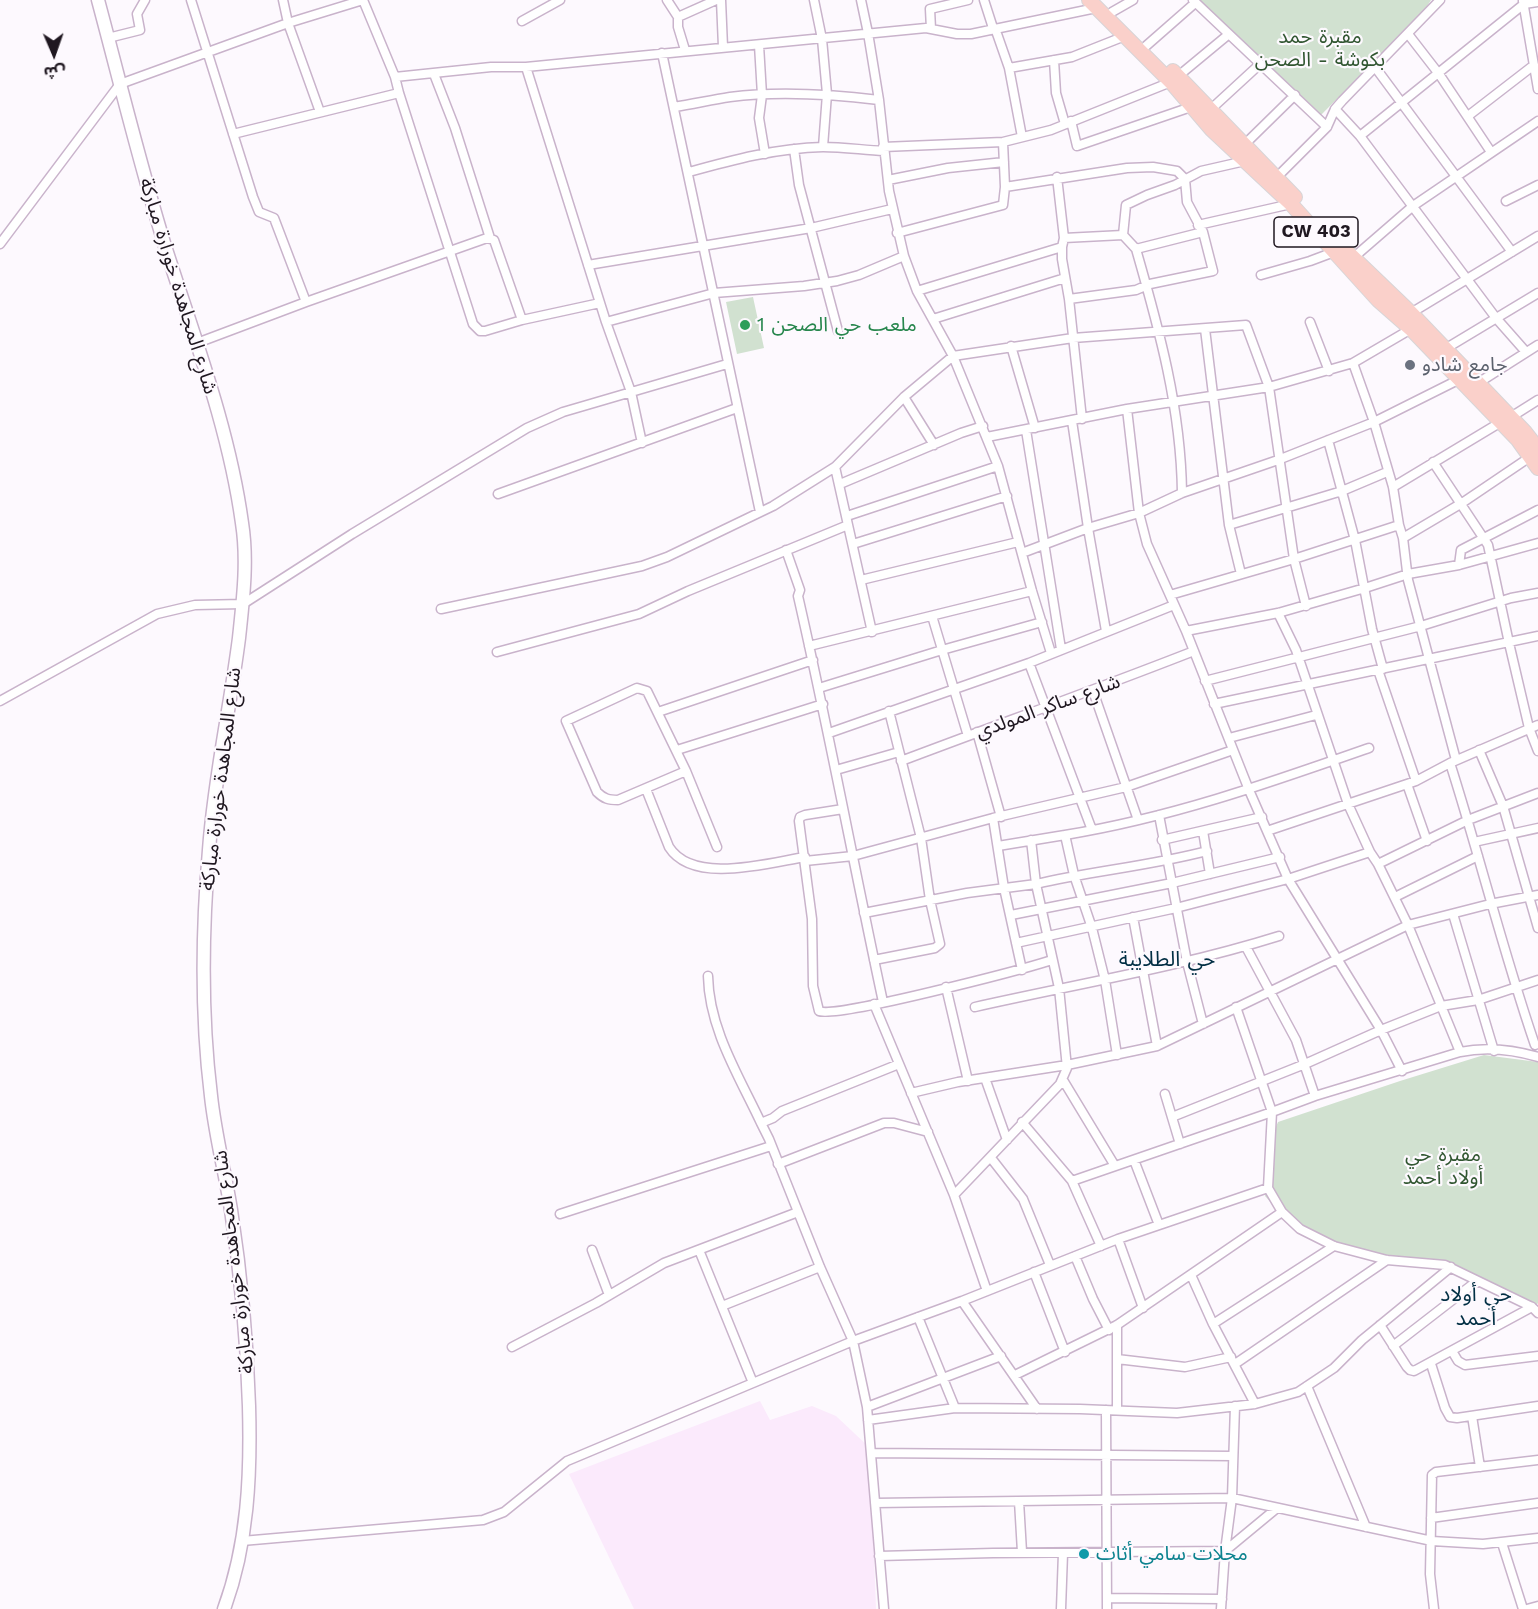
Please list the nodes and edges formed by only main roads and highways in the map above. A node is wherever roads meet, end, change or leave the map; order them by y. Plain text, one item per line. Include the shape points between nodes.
1 (1095, 3) edge
2 (1175, 79) junction
3 (1273, 181) junction
4 (1506, 420) junction
5 (1535, 458) edge

1 - 2 main road, CW 403 via 1125,36
1 - 2 main road, CW 403 via 1112,12
2 - 3 main road, CW 403 via 1244,145
2 - 3 main road, CW 403 via 1191,107 1212,130
3 - 4 main road, CW 403 via 1411,314 1478,383
3 - 4 main road, CW 403 via 1378,300
4 - 5 main road, CW 403

